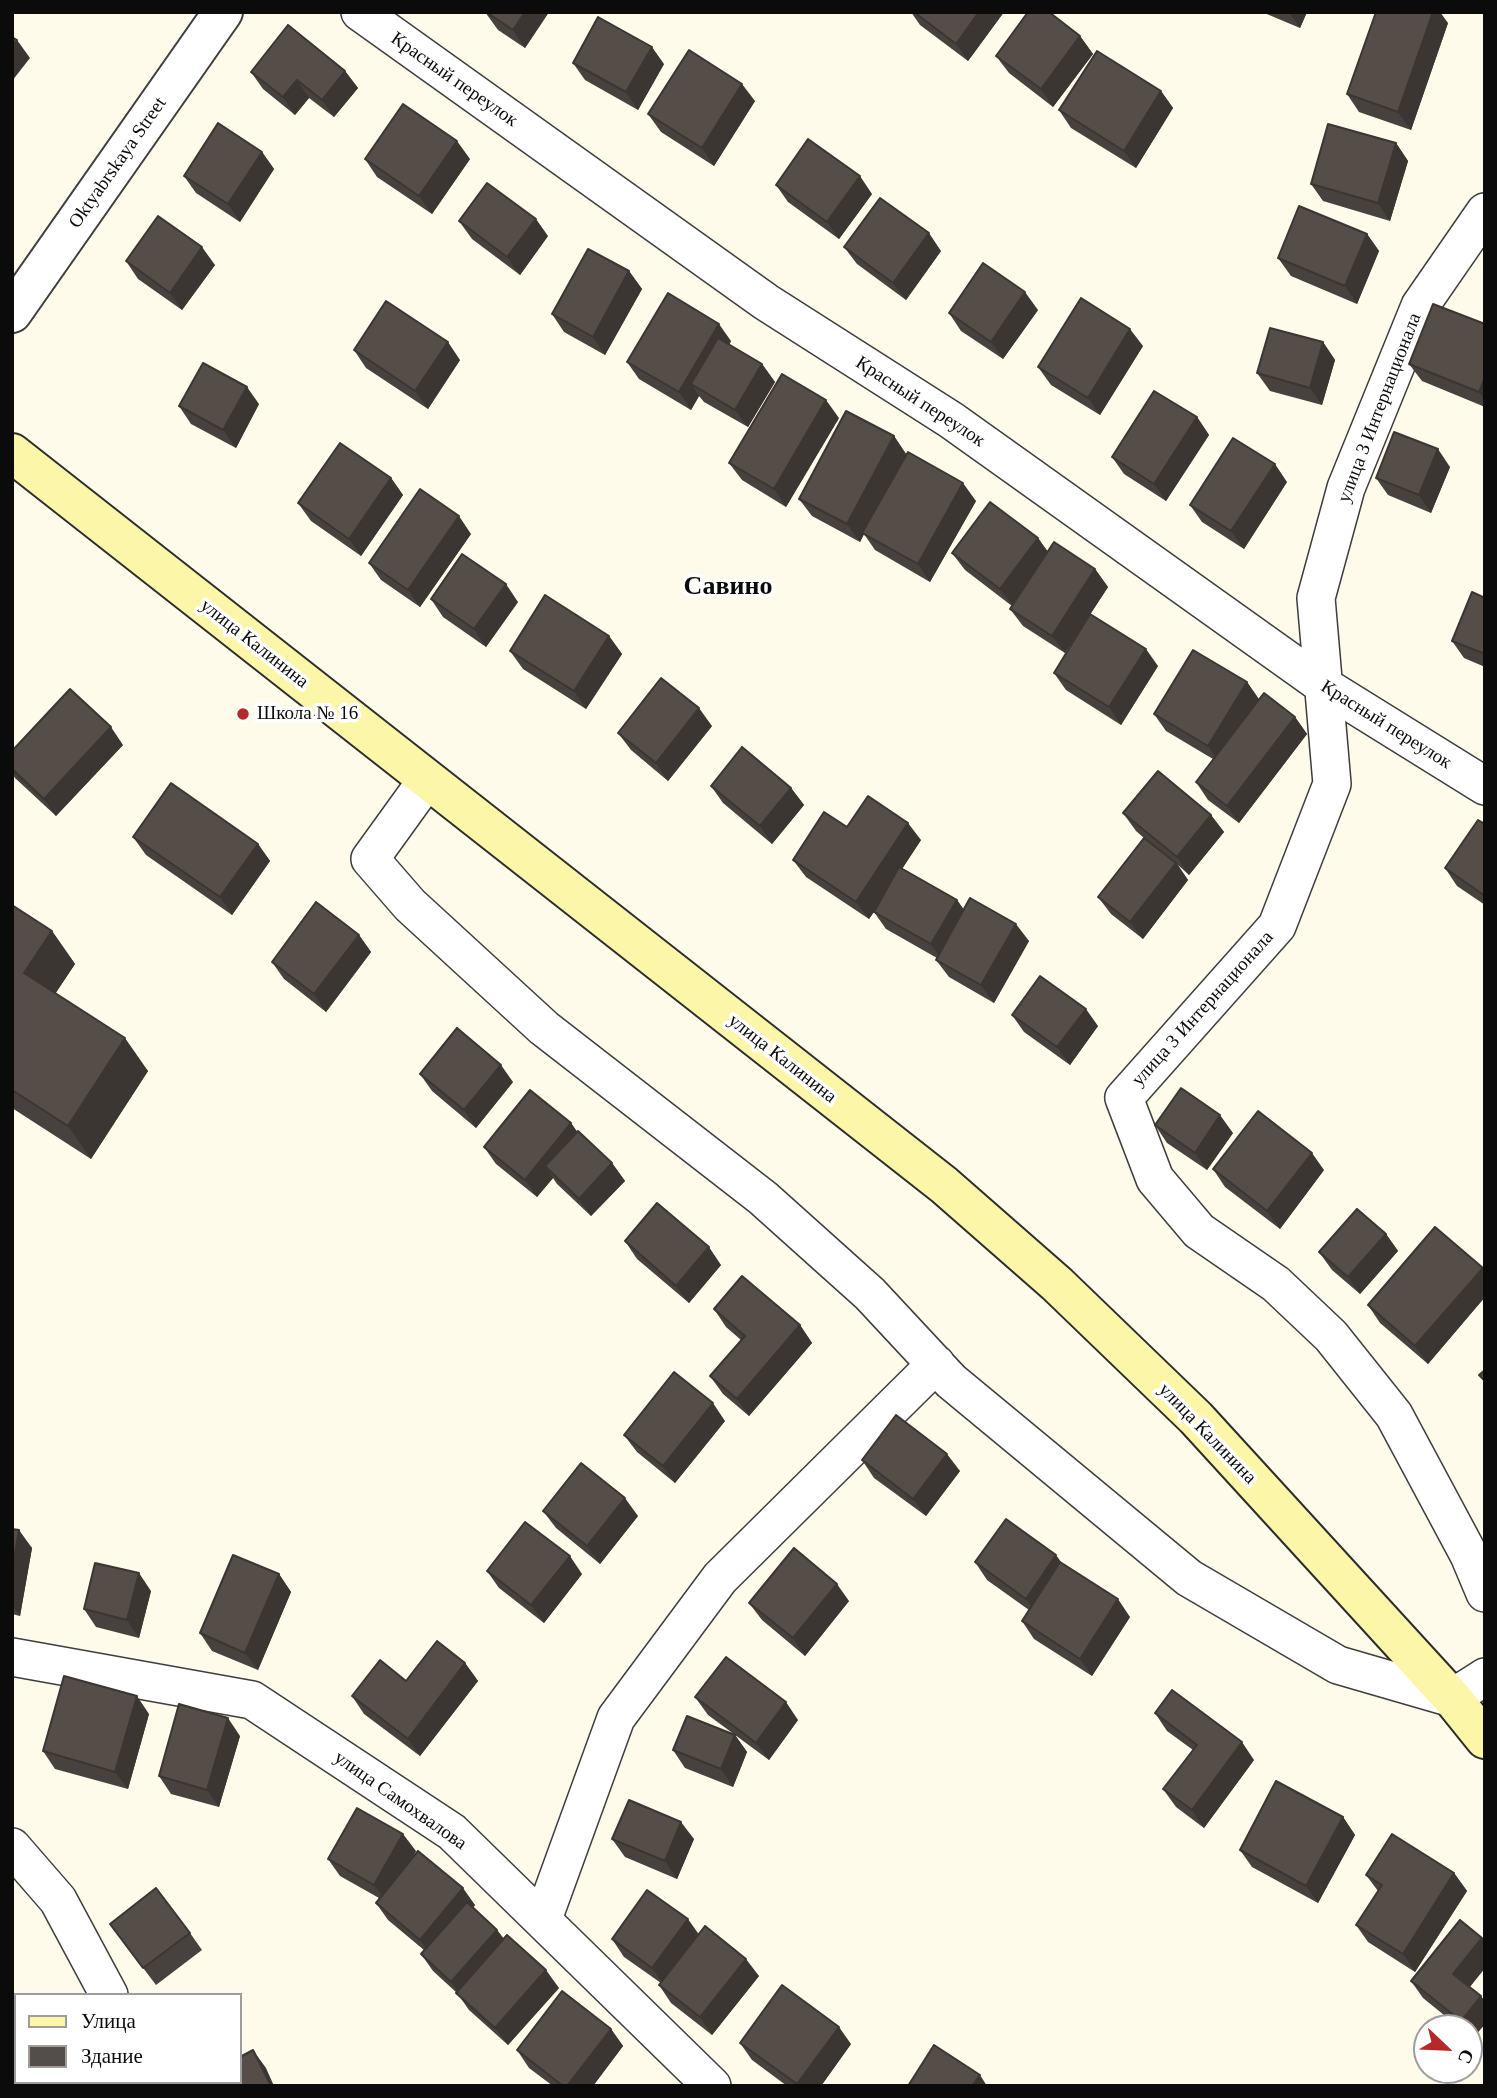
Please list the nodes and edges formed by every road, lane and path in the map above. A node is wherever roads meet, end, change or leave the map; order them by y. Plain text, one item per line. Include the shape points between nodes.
1 (223, 12) edge
2 (360, 12) edge
3 (1485, 212) edge
4 (12, 313) edge
5 (12, 453) edge
6 (1324, 687) junction
7 (427, 780) junction
8 (1485, 786) edge
9 (936, 1364) junction
10 (1485, 1593) edge
11 (12, 1657) edge
12 (1485, 1677) edge
13 (1452, 1698) junction
14 (1485, 1739) edge
15 (12, 1847) edge
16 (543, 1919) junction
17 (107, 1993) edge
18 (712, 2086) edge

1 - 4 street, Oktyabrskaya Street
2 - 6 street, Красный переулок via 766,302 951,420
3 - 6 street, улица 3 Интернационала via 1420,306 1346,488 1316,598
5 - 7 main road, улица Калинина
6 - 8 street, Красный переулок
6 - 10 street, улица 3 Интернационала via 1332,784 1277,926 1124,1098 1155,1179 1199,1231 1276,1284 1331,1336 1394,1416
7 - 9 street via 370,859 410,905 544,1028 764,1198 870,1294
7 - 13 main road, улица Калинина via 944,1185 1057,1284 1196,1418
9 - 13 street via 1189,1578 1338,1665
9 - 16 street via 720,1578 616,1718
11 - 16 street, улица Самохвалова via 251,1700 452,1832
12 - 13 street
13 - 14 main road, улица Калинина
15 - 17 street via 58,1900
16 - 18 street, улица Самохвалова

